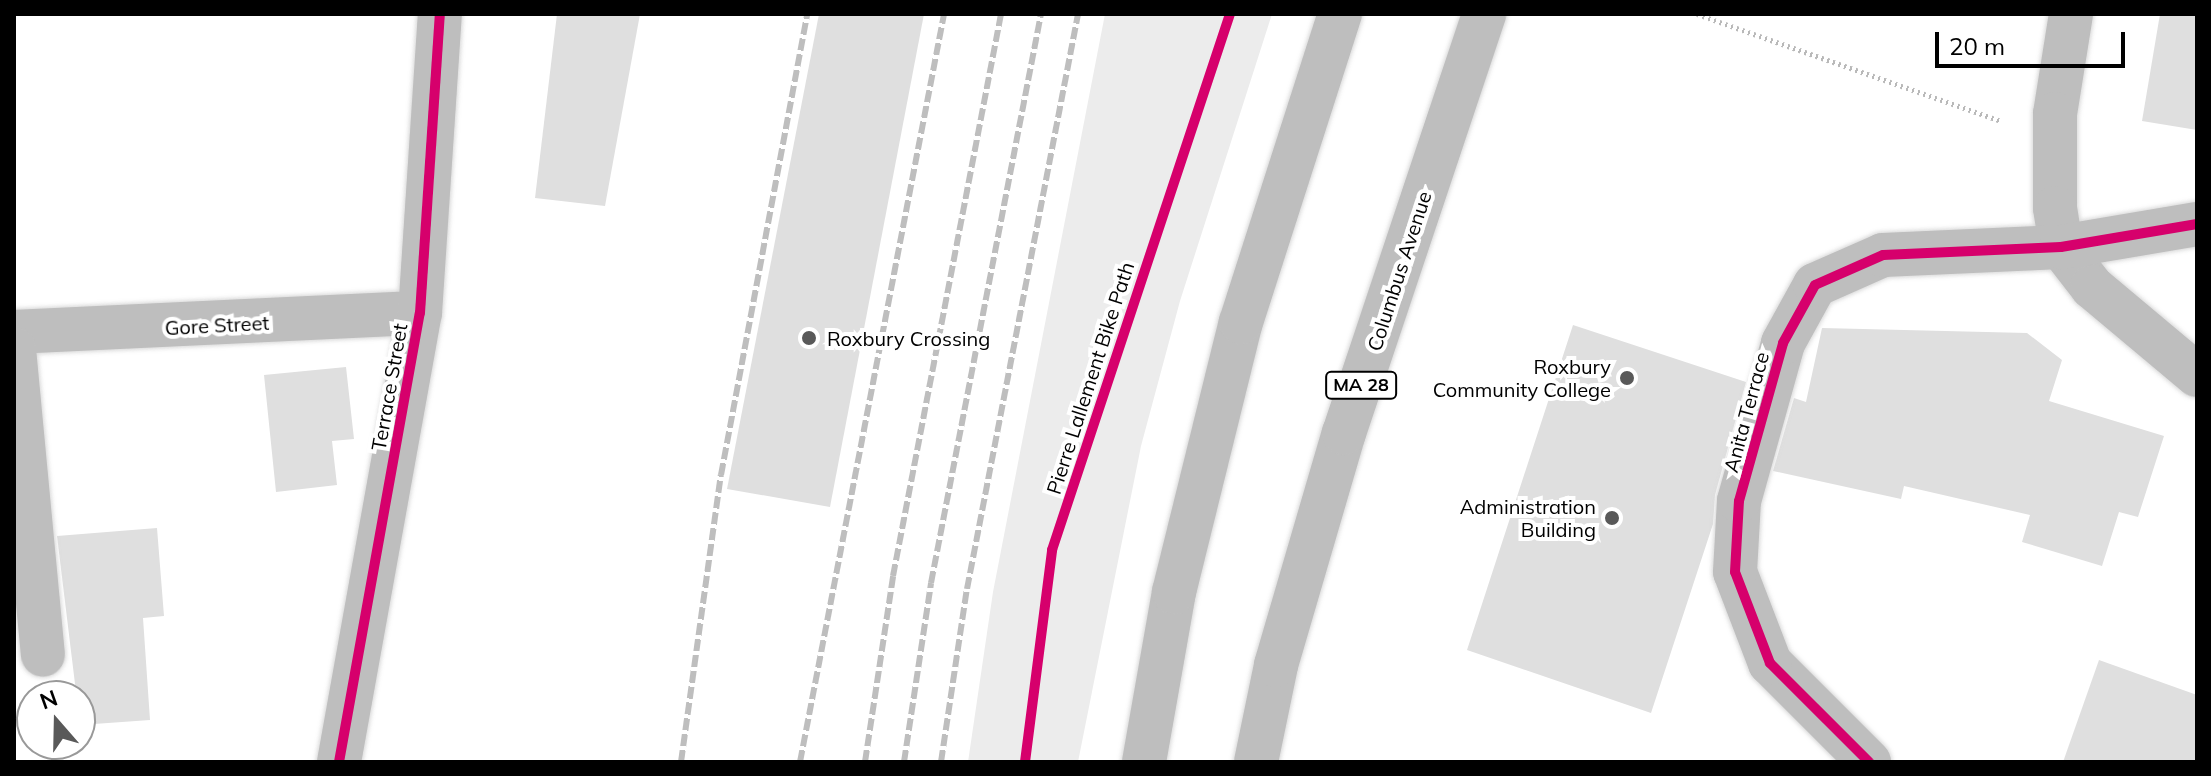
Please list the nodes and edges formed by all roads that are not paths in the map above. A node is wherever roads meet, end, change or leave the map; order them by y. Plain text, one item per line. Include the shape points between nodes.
1 (440, 14) edge
2 (1340, 14) edge
3 (1484, 14) edge
4 (2071, 14) edge
5 (2197, 224) edge
6 (2061, 247) junction
7 (420, 313) junction
8 (14, 332) edge
9 (14, 349) edge
10 (2197, 375) edge
11 (43, 655) dead end
12 (339, 762) edge
13 (1144, 762) edge
14 (1256, 762) edge
15 (1869, 762) edge

1 - 7 street, Terrace Street
2 - 13 street via 1241,322 1174,592
3 - 14 street, Columbus Avenue / MA 28 via 1340,447 1276,665
4 - 6 street via 2055,140
5 - 6 street, Anita Terrace
6 - 10 street via 2092,287
6 - 15 street, Anita Terrace via 1883,255 1815,285 1783,343 1739,501 1735,572 1770,663
7 - 8 street, Gore Street
7 - 12 street, Terrace Street
9 - 11 street

